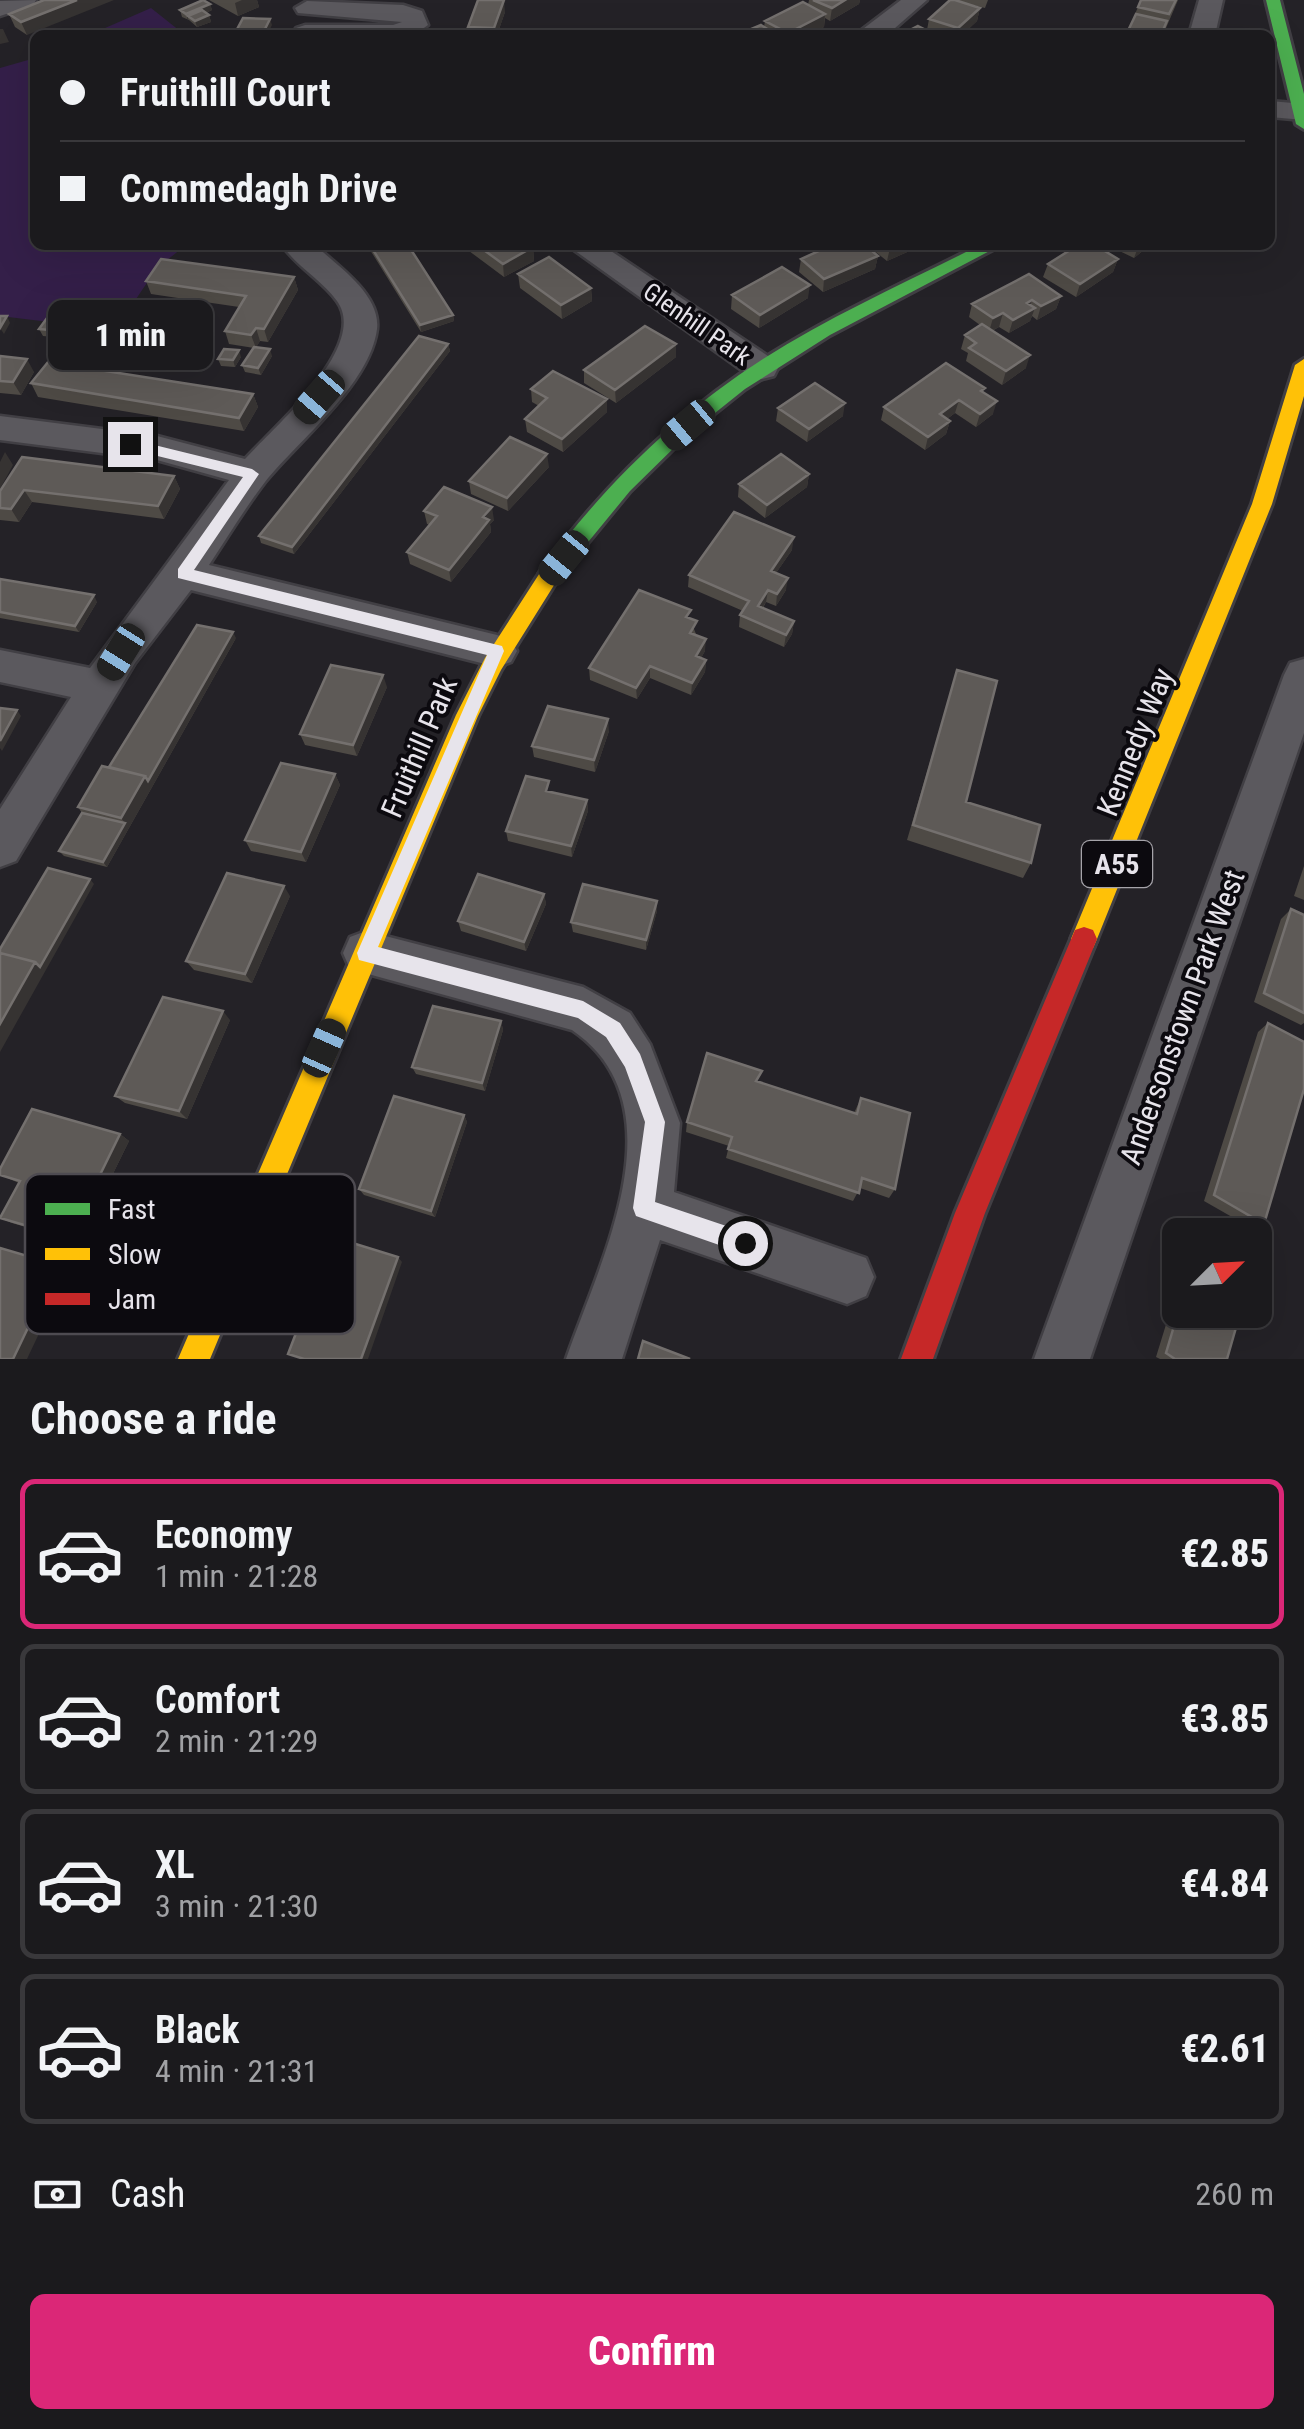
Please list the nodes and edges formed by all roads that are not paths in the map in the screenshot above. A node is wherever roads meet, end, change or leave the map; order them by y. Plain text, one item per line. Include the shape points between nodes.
1 (24, 0) edge
2 (915, 0) edge
3 (1211, 0) edge
4 (1273, 0) edge
5 (0, 8) edge
6 (878, 30) edge
7 (1203, 30) edge
8 (1275, 110) edge
9 (1303, 118) edge
10 (302, 250) edge
11 (589, 250) edge
12 (984, 250) edge
13 (1304, 365) edge
14 (762, 368) junction
15 (0, 428) edge
16 (252, 474) junction
17 (183, 574) junction
18 (496, 651) junction
19 (0, 666) edge
20 (1304, 675) edge
21 (100, 686) junction
22 (0, 847) edge
23 (366, 953) junction
24 (272, 1174) edge
25 (643, 1208) junction
26 (847, 1277) dead end
27 (205, 1334) edge
28 (194, 1359) edge
29 (594, 1359) edge
30 (916, 1359) edge
31 (1062, 1359) edge

1 - 5 street
2 - 6 street
3 - 7 street
4 - 9 main road
8 - 9 street
10 - 16 street via 348,292 360,328 345,370
11 - 14 street, Glenhill Park
12 - 14 main road, Fruithill Park
13 - 30 main road, Kennedy Way / A55 via 1231,584
14 - 18 main road, Fruithill Park via 642,465
15 - 16 street via 157,448
16 - 17 street
17 - 18 street
17 - 21 street
18 - 23 main road, Fruithill Park
19 - 21 street
20 - 31 street, Andersonstown Park West
21 - 22 street
23 - 24 main road, Fruithill Park
23 - 25 street via 583,1010 613,1030 655,1122
25 - 26 street
25 - 29 street
27 - 28 main road, Fruithill Park

